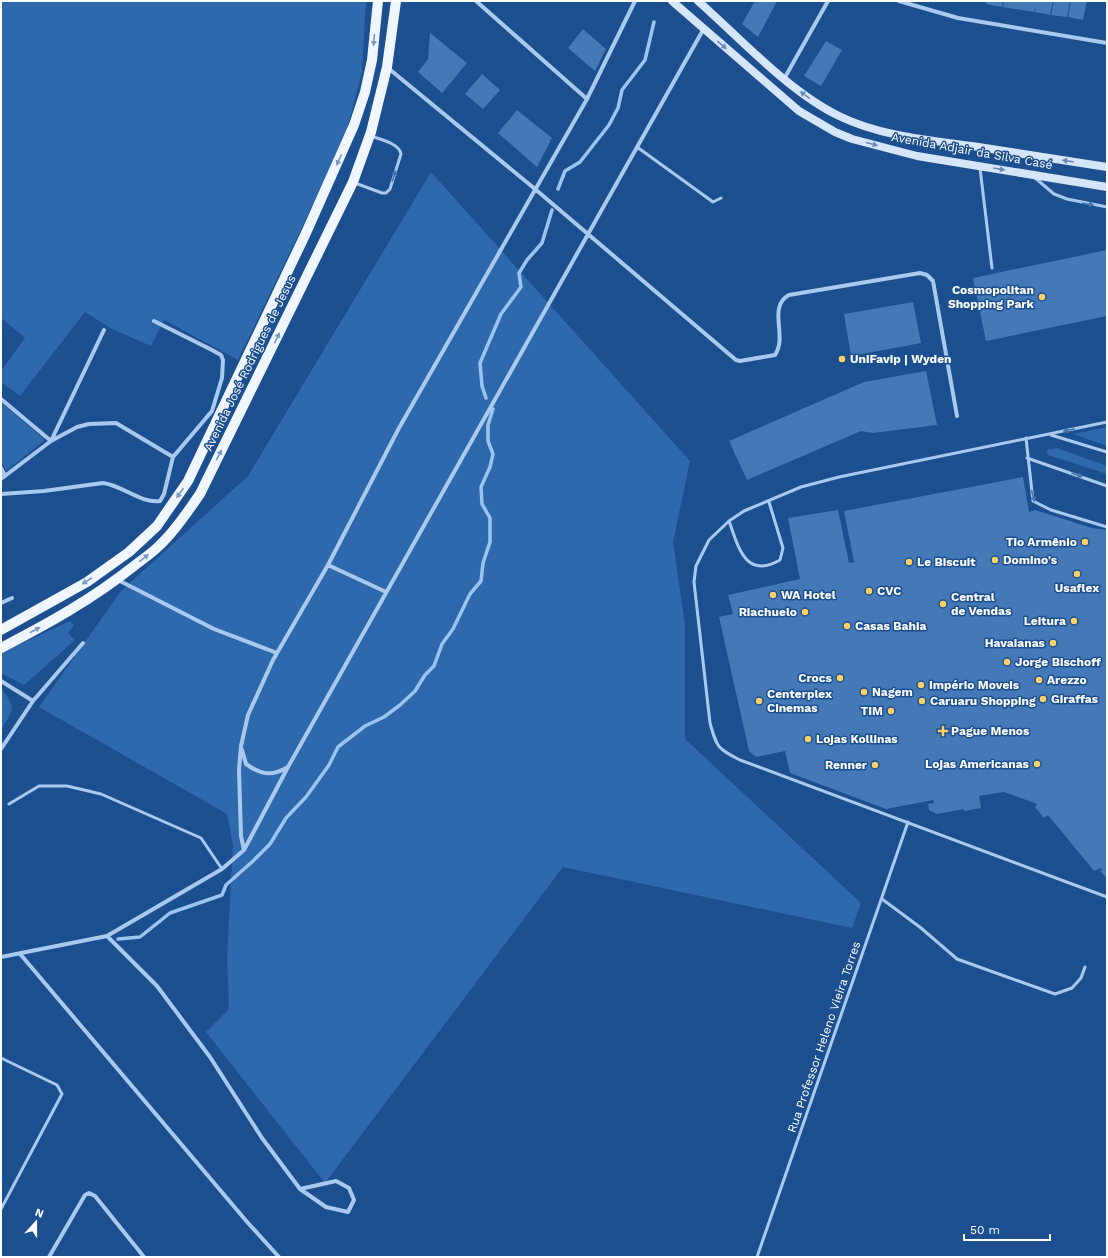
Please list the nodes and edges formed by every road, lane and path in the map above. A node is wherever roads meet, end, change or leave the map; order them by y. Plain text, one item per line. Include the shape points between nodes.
1 (378, 1) edge
2 (396, 1) edge
3 (476, 1) edge
4 (635, 1) edge
5 (672, 1) edge
6 (698, 1) edge
7 (828, 1) edge
8 (899, 1) edge
9 (704, 30) junction
10 (1107, 43) edge
11 (387, 67) junction
12 (784, 79) junction
13 (587, 99) junction
14 (370, 136) junction
15 (637, 147) junction
16 (979, 166) junction
17 (1107, 167) edge
18 (1030, 174) junction
19 (353, 182) junction
20 (1107, 187) edge
21 (535, 189) junction
22 (721, 198) dead end
23 (1107, 207) edge
24 (587, 234) junction
25 (992, 268) dead end
26 (154, 320) dead end
27 (104, 330) dead end
28 (1, 399) edge
29 (216, 412) junction
30 (957, 416) dead end
31 (1107, 422) edge
32 (1049, 434) junction
33 (1026, 438) junction
34 (51, 441) junction
35 (1107, 452) edge
36 (173, 457) junction
37 (1027, 458) junction
38 (1, 468) edge
39 (3, 477) edge
40 (1107, 486) edge
41 (1, 494) edge
42 (769, 502) junction
43 (729, 521) junction
44 (1107, 528) edge
45 (328, 565) junction
46 (117, 579) junction
47 (386, 592) junction
48 (12, 598) dead end
49 (1, 603) edge
50 (1, 630) edge
51 (83, 643) dead end
52 (1, 648) edge
53 (277, 653) junction
54 (1, 681) edge
55 (33, 700) junction
56 (241, 746) junction
57 (1, 749) edge
58 (288, 767) junction
59 (9, 804) dead end
60 (908, 822) junction
61 (244, 850) junction
62 (222, 869) junction
63 (1107, 897) edge
64 (882, 898) junction
65 (107, 936) junction
66 (20, 954) junction
67 (1, 957) edge
68 (1085, 967) dead end
69 (1, 1058) edge
70 (300, 1189) junction
71 (1, 1209) edge
72 (49, 1257) edge
73 (144, 1257) edge
74 (279, 1257) edge
75 (757, 1257) edge

1 -> 29 main road, Avenida José Rodrigues de Jesus via 372,60 354,125 306,233
2 - 11 main road, Avenida José Rodrigues de Jesus
3 - 13 street
4 - 13 street
5 - 9 main road, Avenida Adjair da Silva Casé
6 - 12 main road, Avenida Adjair da Silva Casé
7 - 12 street
8 - 10 street via 958,18
9 - 15 street
9 -> 16 main road, Avenida Adjair da Silva Casé via 799,111 835,132 917,156
11 - 14 main road, Avenida José Rodrigues de Jesus
11 - 21 street
17 -> 12 main road, Avenida Adjair da Silva Casé via 907,137 854,123 838,116
13 - 21 street
14 - 19 main road, Avenida José Rodrigues de Jesus
19 -> 14 lane via 382,192 390,189 401,154 400,149
15 - 22 lane via 713,202
15 - 24 street
16 -> 18 main road, Avenida Adjair da Silva Casé
16 - 25 lane
18 - 20 main road, Avenida Adjair da Silva Casé
18 -> 23 lane via 1054,194
46 -> 19 main road, Avenida José Rodrigues de Jesus via 160,545 200,494
21 - 24 street
21 - 45 street via 399,428
24 - 30 street via 740,361 775,355 781,343 778,306 782,299 789,295 920,273 927,275 933,281
24 - 47 street
26 - 29 street via 221,356 222,378
27 - 34 street
28 - 34 street
29 - 36 street
29 -> 50 main road, Avenida José Rodrigues de Jesus via 188,481 157,526 129,552 87,582
31 -> 32 lane
32 - 33 lane
32 - 35 lane
33 - 37 lane
33 - 42 lane via 801,487
34 - 36 street via 77,427 104,422 116,423
34 - 39 street
36 - 41 street via 160,501 148,500 103,482 44,491
37 -> 40 lane
37 -> 44 lane via 1033,501 1051,510
38 - 39 street
42 - 43 lane via 744,511
42 - 43 lane via 783,548 780,560 775,563 749,563 738,547
43 - 60 lane via 709,540 696,566 694,582 710,723 720,750 740,760
45 - 47 street
45 - 53 street
52 -> 46 main road, Avenida José Rodrigues de Jesus via 100,593
46 - 53 street via 214,629
47 - 58 street
48 - 49 street
51 - 55 street
53 - 56 street via 248,715
54 - 55 street
55 - 57 street
56 - 58 street via 246,764 256,771 277,773
56 - 61 street via 240,807
58 - 61 street
59 - 62 lane via 39,786 67,786 101,794 201,838
60 - 63 lane
60 - 64 lane, Rua Professor Heleno Vieira Torres
61 - 62 street
62 - 65 street
64 - 68 lane via 957,959 1055,994 1072,988 1081,978
64 - 75 lane, Rua Professor Heleno Vieira Torres
65 - 66 street
65 - 70 street via 157,986 210,1057 262,1138
66 - 67 street
66 - 74 street
69 - 71 lane via 57,1085 62,1094
70 - 70 street via 326,1207 348,1212 354,1200 349,1188 336,1182
72 - 73 street via 85,1195 89,1193 95,1196

